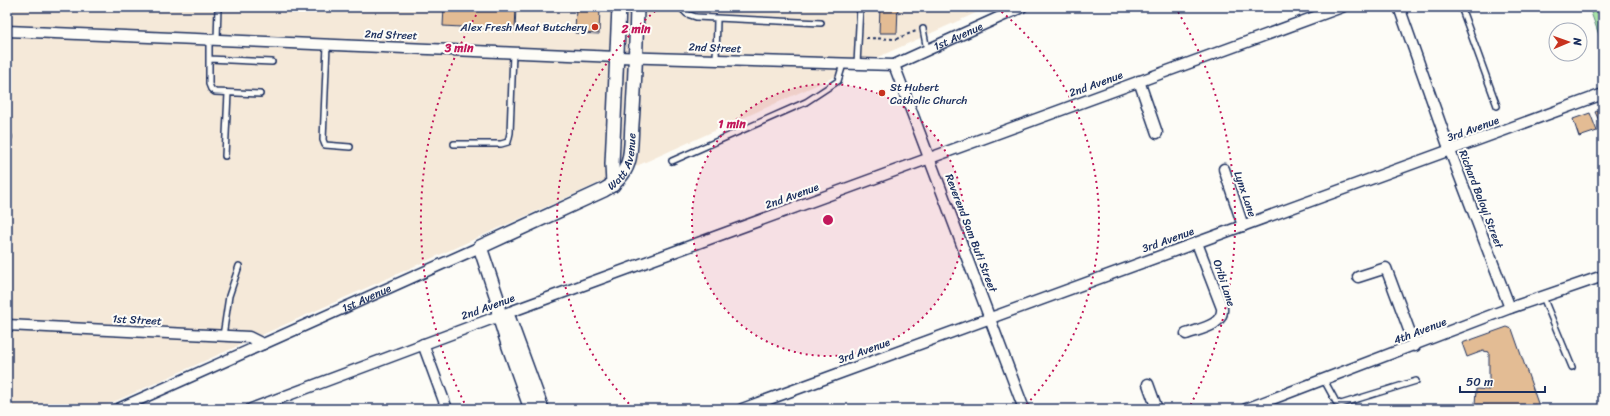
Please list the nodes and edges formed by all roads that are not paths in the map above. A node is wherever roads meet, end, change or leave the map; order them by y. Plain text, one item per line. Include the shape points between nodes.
1 (218, 7) edge
2 (619, 7) edge
3 (637, 7) edge
4 (680, 7) edge
5 (860, 7) edge
6 (1022, 7) edge
7 (1342, 7) edge
8 (1399, 7) edge
9 (1461, 7) edge
10 (717, 19) junction
11 (821, 23) dead end
12 (923, 29) road end
13 (7, 31) edge
14 (213, 40) junction
15 (327, 45) junction
16 (927, 50) junction
17 (513, 53) junction
18 (617, 57) junction
19 (635, 57) junction
20 (209, 59) junction
21 (716, 60) junction
22 (272, 62) dead end
23 (843, 64) junction
24 (857, 64) junction
25 (894, 65) junction
26 (1139, 81) junction
27 (228, 93) junction
28 (260, 94) dead end
29 (1603, 94) edge
30 (1498, 106) dead end
31 (1157, 133) dead end
32 (454, 144) dead end
33 (350, 147) dead end
34 (1450, 151) junction
35 (225, 156) dead end
36 (930, 158) junction
37 (672, 161) dead end
38 (1224, 169) dead end
39 (613, 185) junction
40 (1243, 226) junction
41 (1197, 243) junction
42 (480, 247) junction
43 (239, 266) dead end
44 (1603, 276) edge
45 (1358, 277) dead end
46 (1544, 297) junction
47 (1510, 308) junction
48 (503, 314) junction
49 (990, 318) junction
50 (7, 326) edge
51 (1186, 334) dead end
52 (223, 336) junction
53 (263, 344) junction
54 (423, 344) junction
55 (1415, 346) junction
56 (1572, 367) dead end
57 (1324, 380) junction
58 (1416, 381) dead end
59 (1148, 384) dead end
60 (269, 406) edge
61 (118, 409) edge
62 (251, 409) edge
63 (447, 409) edge
64 (531, 409) edge
65 (542, 409) edge
66 (742, 409) edge
67 (1024, 409) edge
68 (1157, 409) edge
69 (1246, 409) edge

1 - 14 lane
2 - 18 street, Watt Avenue
3 - 19 street, Watt Avenue
4 - 10 lane via 696,17
5 - 24 lane
6 - 16 street, 1st Avenue
7 - 26 street, 2nd Avenue
8 - 34 street, Richard Baloyi Street
9 - 30 lane
10 - 11 lane
10 - 21 lane
12 - 16 lane
13 - 14 street, 2nd Street
14 - 15 street, 2nd Street
14 - 20 lane
15 - 17 street, 2nd Street
15 - 33 lane via 323,140 325,145
16 - 25 street, 1st Avenue
17 - 18 street, 2nd Street
17 - 32 lane via 508,142
18 - 19 street, 2nd Street
18 - 39 street, Watt Avenue
19 - 21 street, 2nd Street
19 - 39 street, Watt Avenue via 628,163 624,173
20 - 22 lane
20 - 27 lane via 211,89 215,92
21 - 23 street, 2nd Street
23 - 24 street, 2nd Street
23 - 37 lane via 838,81 806,102
24 - 25 street, 2nd Street
25 - 36 street, Reverend Sam Buti Street
26 - 31 street
26 - 36 street, 2nd Avenue
27 - 28 lane
27 - 35 lane
29 - 34 street, 3rd Avenue
34 - 40 street, 3rd Avenue
34 - 47 street, Richard Baloyi Street
36 - 48 street, 2nd Avenue
36 - 49 street, Reverend Sam Buti Street
38 - 40 street, Lynx Lane
39 - 42 street, 1st Avenue
40 - 41 street, 3rd Avenue
41 - 49 street, 3rd Avenue
41 - 51 street, Oribi Lane via 1222,314 1217,322
42 - 48 street
42 - 53 street, 1st Avenue
43 - 52 lane via 229,296
44 - 46 street, 4th Avenue
45 - 55 street via 1386,268
46 - 47 street, 4th Avenue
46 - 56 lane
47 - 55 street, 4th Avenue
48 - 54 street, 2nd Avenue
48 - 64 street
48 - 65 street
49 - 66 street, 3rd Avenue
49 - 67 street, Reverend Sam Buti Street
50 - 52 street, 1st Street
52 - 53 street, 1st Street via 249,337
53 - 61 street, 1st Avenue
54 - 60 street, 2nd Avenue
54 - 63 street
55 - 57 street, 4th Avenue
57 - 58 lane via 1336,402 1341,404
57 - 69 street, 4th Avenue
59 - 68 street
60 - 62 street, 2nd Avenue

